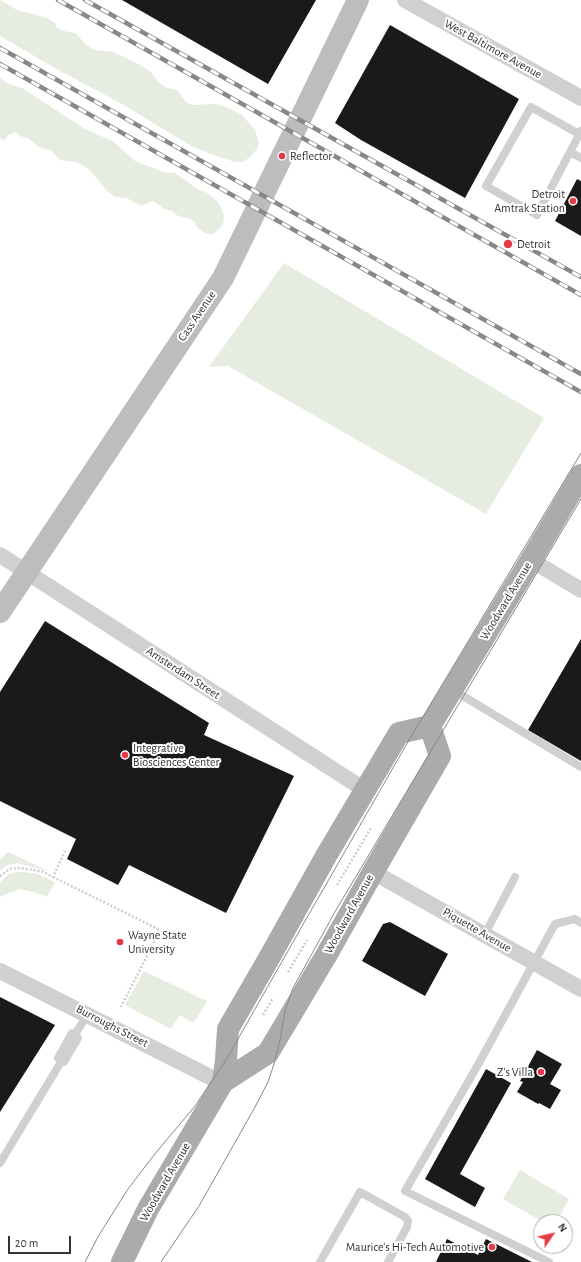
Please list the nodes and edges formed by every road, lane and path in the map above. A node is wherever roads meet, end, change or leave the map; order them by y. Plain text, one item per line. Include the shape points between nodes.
1 (358, 0) edge
2 (404, 0) edge
3 (581, 98) edge
4 (580, 132) edge
5 (570, 152) junction
6 (581, 158) edge
7 (581, 476) edge
8 (0, 556) edge
9 (531, 560) junction
10 (26, 572) junction
11 (581, 590) edge
12 (0, 612) edge
13 (452, 689) junction
14 (430, 726) junction
15 (581, 767) edge
16 (365, 790) junction
17 (371, 828) dead end
18 (65, 851) dead end
19 (373, 872) junction
20 (0, 876) edge
21 (53, 877) junction
22 (515, 877) dead end
23 (337, 885) dead end
24 (581, 923) edge
25 (485, 934) junction
26 (535, 963) junction
27 (0, 971) edge
28 (581, 989) edge
29 (121, 1007) dead end
30 (88, 1014) junction
31 (223, 1082) junction
32 (0, 1163) edge
33 (122, 1262) edge
34 (320, 1262) edge
35 (388, 1262) edge
36 (549, 1262) edge

1 - 10 street, Cass Avenue via 222,278
2 - 3 street, West Baltimore Avenue
4 - 5 lane
4 - 5 lane via 531,107 486,186 537,215
5 - 6 lane
7 - 9 main road, Woodward Avenue
8 - 10 street, Amsterdam Street
9 - 11 street
9 - 13 main road, Woodward Avenue
10 - 12 street, Cass Avenue
10 - 16 street, Amsterdam Street
13 - 14 main road, Woodward Avenue
13 - 15 lane
14 - 16 main road, Woodward Avenue via 399,733
14 - 19 main road, Woodward Avenue via 440,756
16 - 31 main road, Woodward Avenue via 228,1029
17 - 23 path
18 - 21 path
19 - 25 street, Piquette Avenue
19 - 31 main road, Woodward Avenue via 268,1053
20 - 21 path via 10,869 28,868
21 - 29 path via 160,930
22 - 25 lane
24 - 26 lane via 575,919 555,924
25 - 26 street, Piquette Avenue
26 - 28 street, Piquette Avenue
26 - 36 lane via 405,1191
27 - 30 street, Burroughs Street
30 - 31 street, Burroughs Street
30 - 32 lane via 75,1034 72,1033 58,1058 61,1062
31 - 33 main road, Woodward Avenue via 148,1209
34 - 35 lane via 360,1192 408,1221

